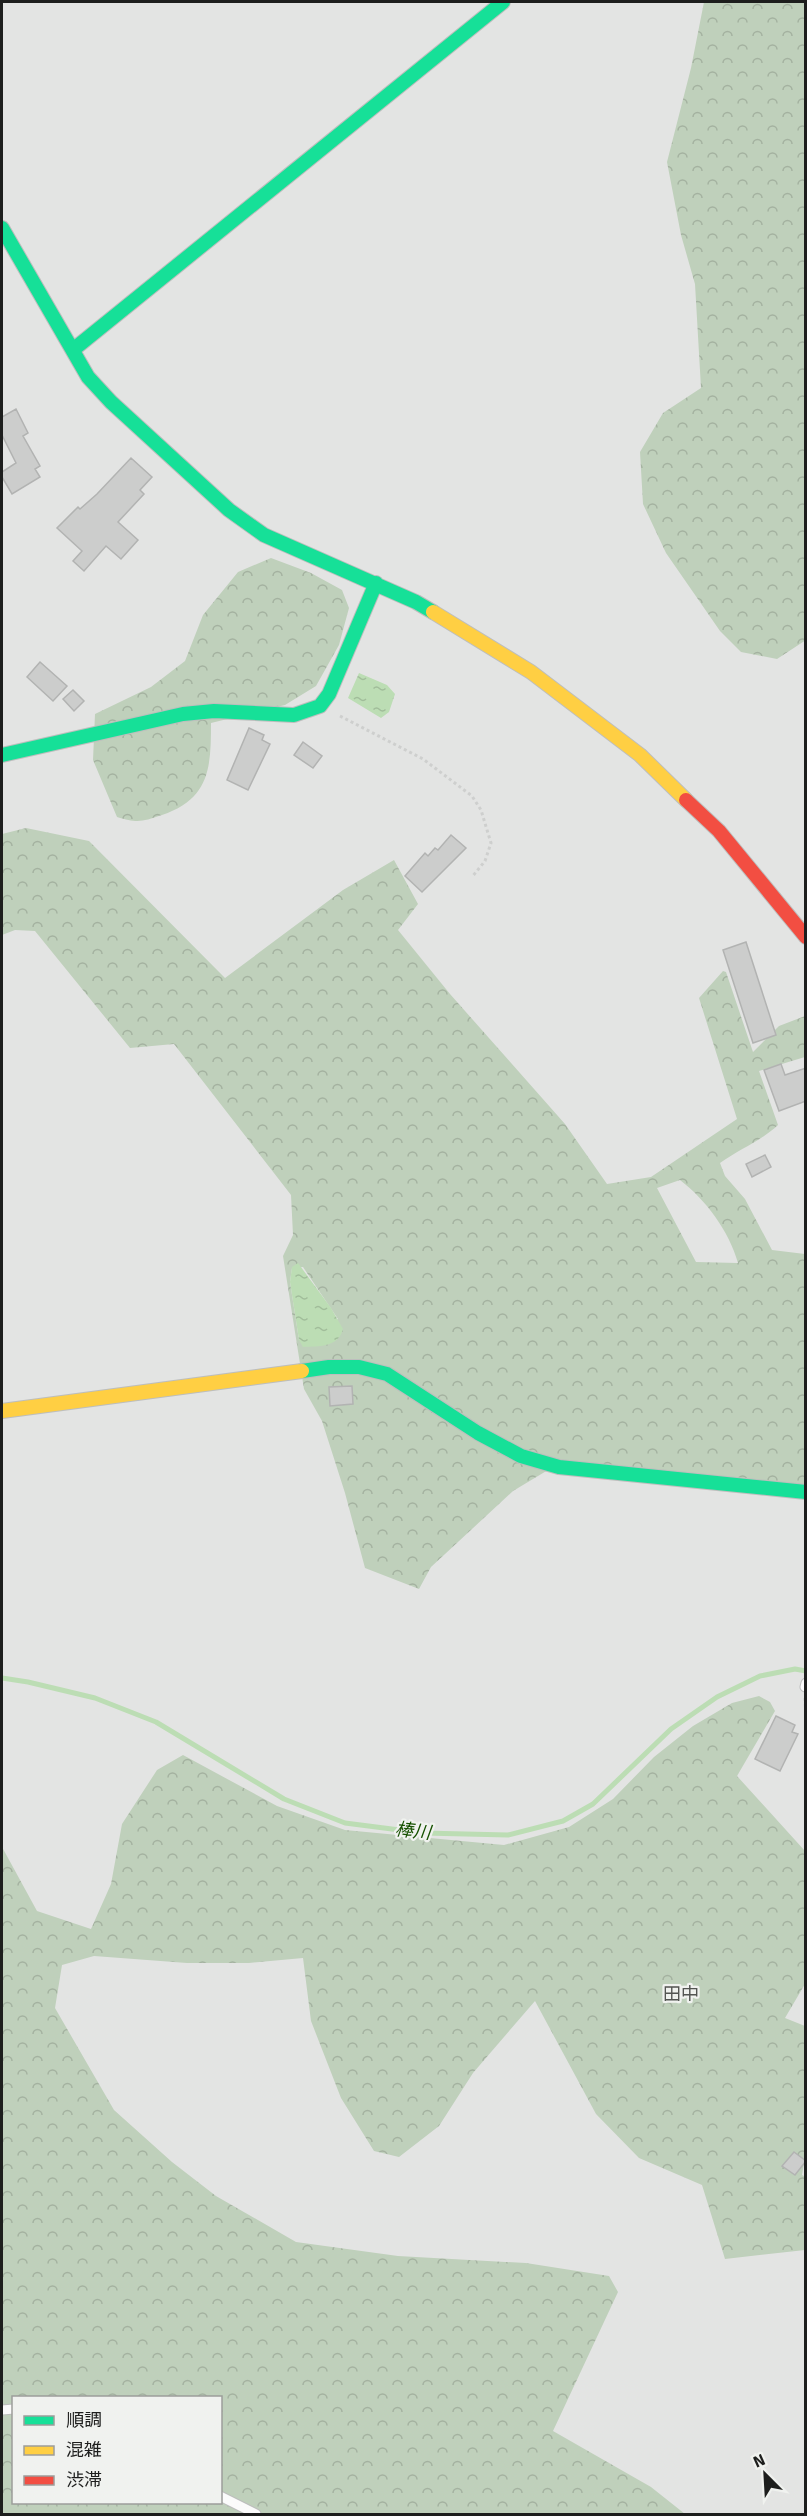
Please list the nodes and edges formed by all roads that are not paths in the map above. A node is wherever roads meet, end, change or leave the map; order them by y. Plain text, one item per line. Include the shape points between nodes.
1 (503, 2) edge
2 (2, 228) edge
3 (74, 349) junction
4 (376, 583) junction
5 (2, 755) edge
6 (806, 937) edge
7 (2, 1411) edge
8 (806, 1492) edge
9 (806, 1683) edge
10 (805, 1687) edge
11 (222, 2497) edge
12 (256, 2514) edge

1 - 3 street
2 - 3 street
3 - 4 street via 88,376 111,402 230,510 264,535
4 - 5 street via 328,694 320,706 308,712 183,714
4 - 6 street via 416,602 531,672 640,755 719,831
7 - 8 street via 329,1367 359,1367 387,1374 521,1456 559,1467
9 - 10 lane
11 - 12 lane

